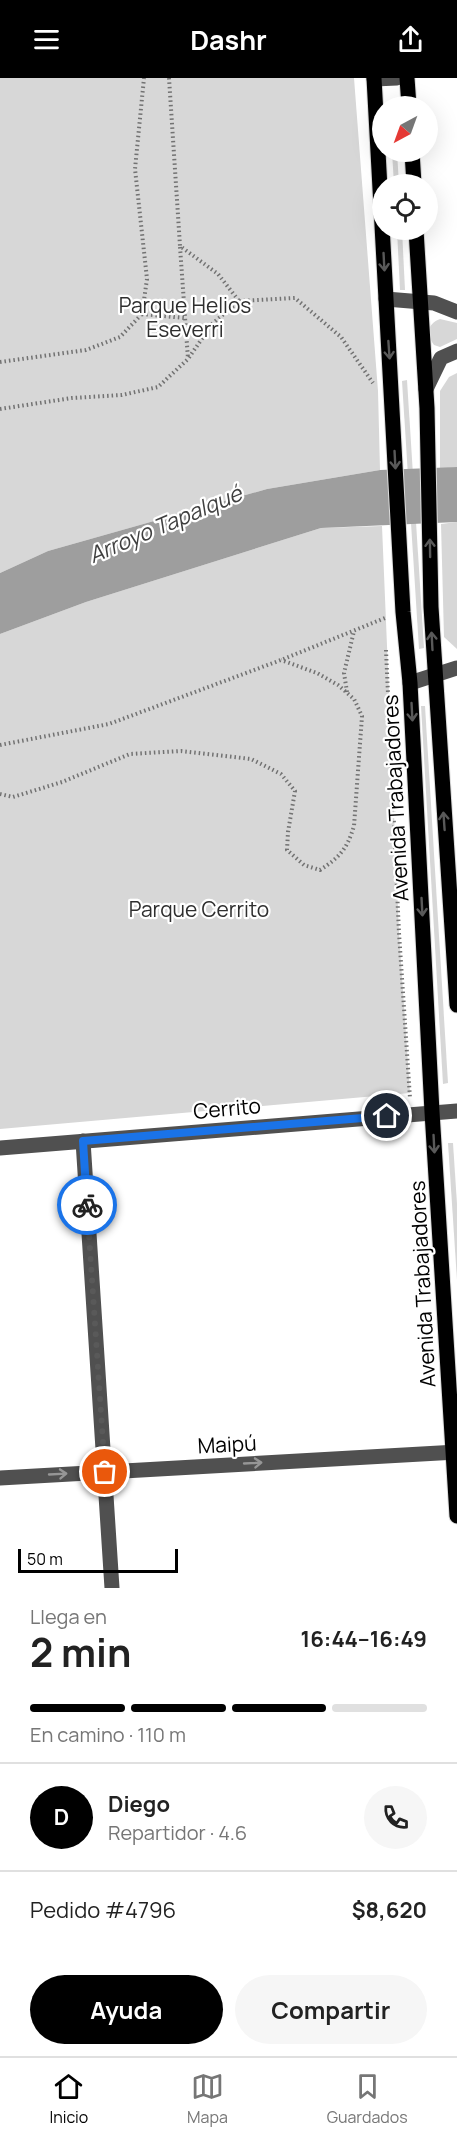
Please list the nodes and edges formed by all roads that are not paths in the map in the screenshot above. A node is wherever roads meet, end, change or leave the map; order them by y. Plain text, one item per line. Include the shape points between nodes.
1 (397, 78) edge
2 (407, 78) edge
3 (374, 79) edge
4 (408, 96) edge
5 (417, 240) edge
6 (386, 299) junction
7 (421, 302) junction
8 (457, 312) edge
9 (457, 351) edge
10 (426, 389) junction
11 (457, 669) edge
12 (434, 675) junction
13 (410, 683) junction
14 (457, 1005) edge
15 (457, 1111) edge
16 (432, 1112) junction
17 (83, 1141) junction
18 (0, 1148) edge
19 (455, 1452) edge
20 (105, 1472) junction
21 (0, 1478) edge
22 (457, 1516) edge
23 (112, 1588) edge

1 - 3 street
2 - 4 main road
3 -> 6 main road, Avenida Trabajadores
5 - 7 main road
6 - 7 street
6 -> 13 main road, Avenida Trabajadores
7 - 8 street
7 - 10 main road
9 - 10 street via 441,358
12 -> 10 main road
11 - 12 street
12 - 13 street
14 -> 12 main road
13 -> 16 main road, Avenida Trabajadores
15 - 16 street, Cerrito
16 - 17 street, Cerrito
16 -> 19 main road, Avenida Trabajadores
17 - 18 street, Cerrito
17 - 20 street
20 -> 19 street, Maipú
19 - 22 main road, Avenida Trabajadores
21 -> 20 street, Maipú
20 - 23 street

